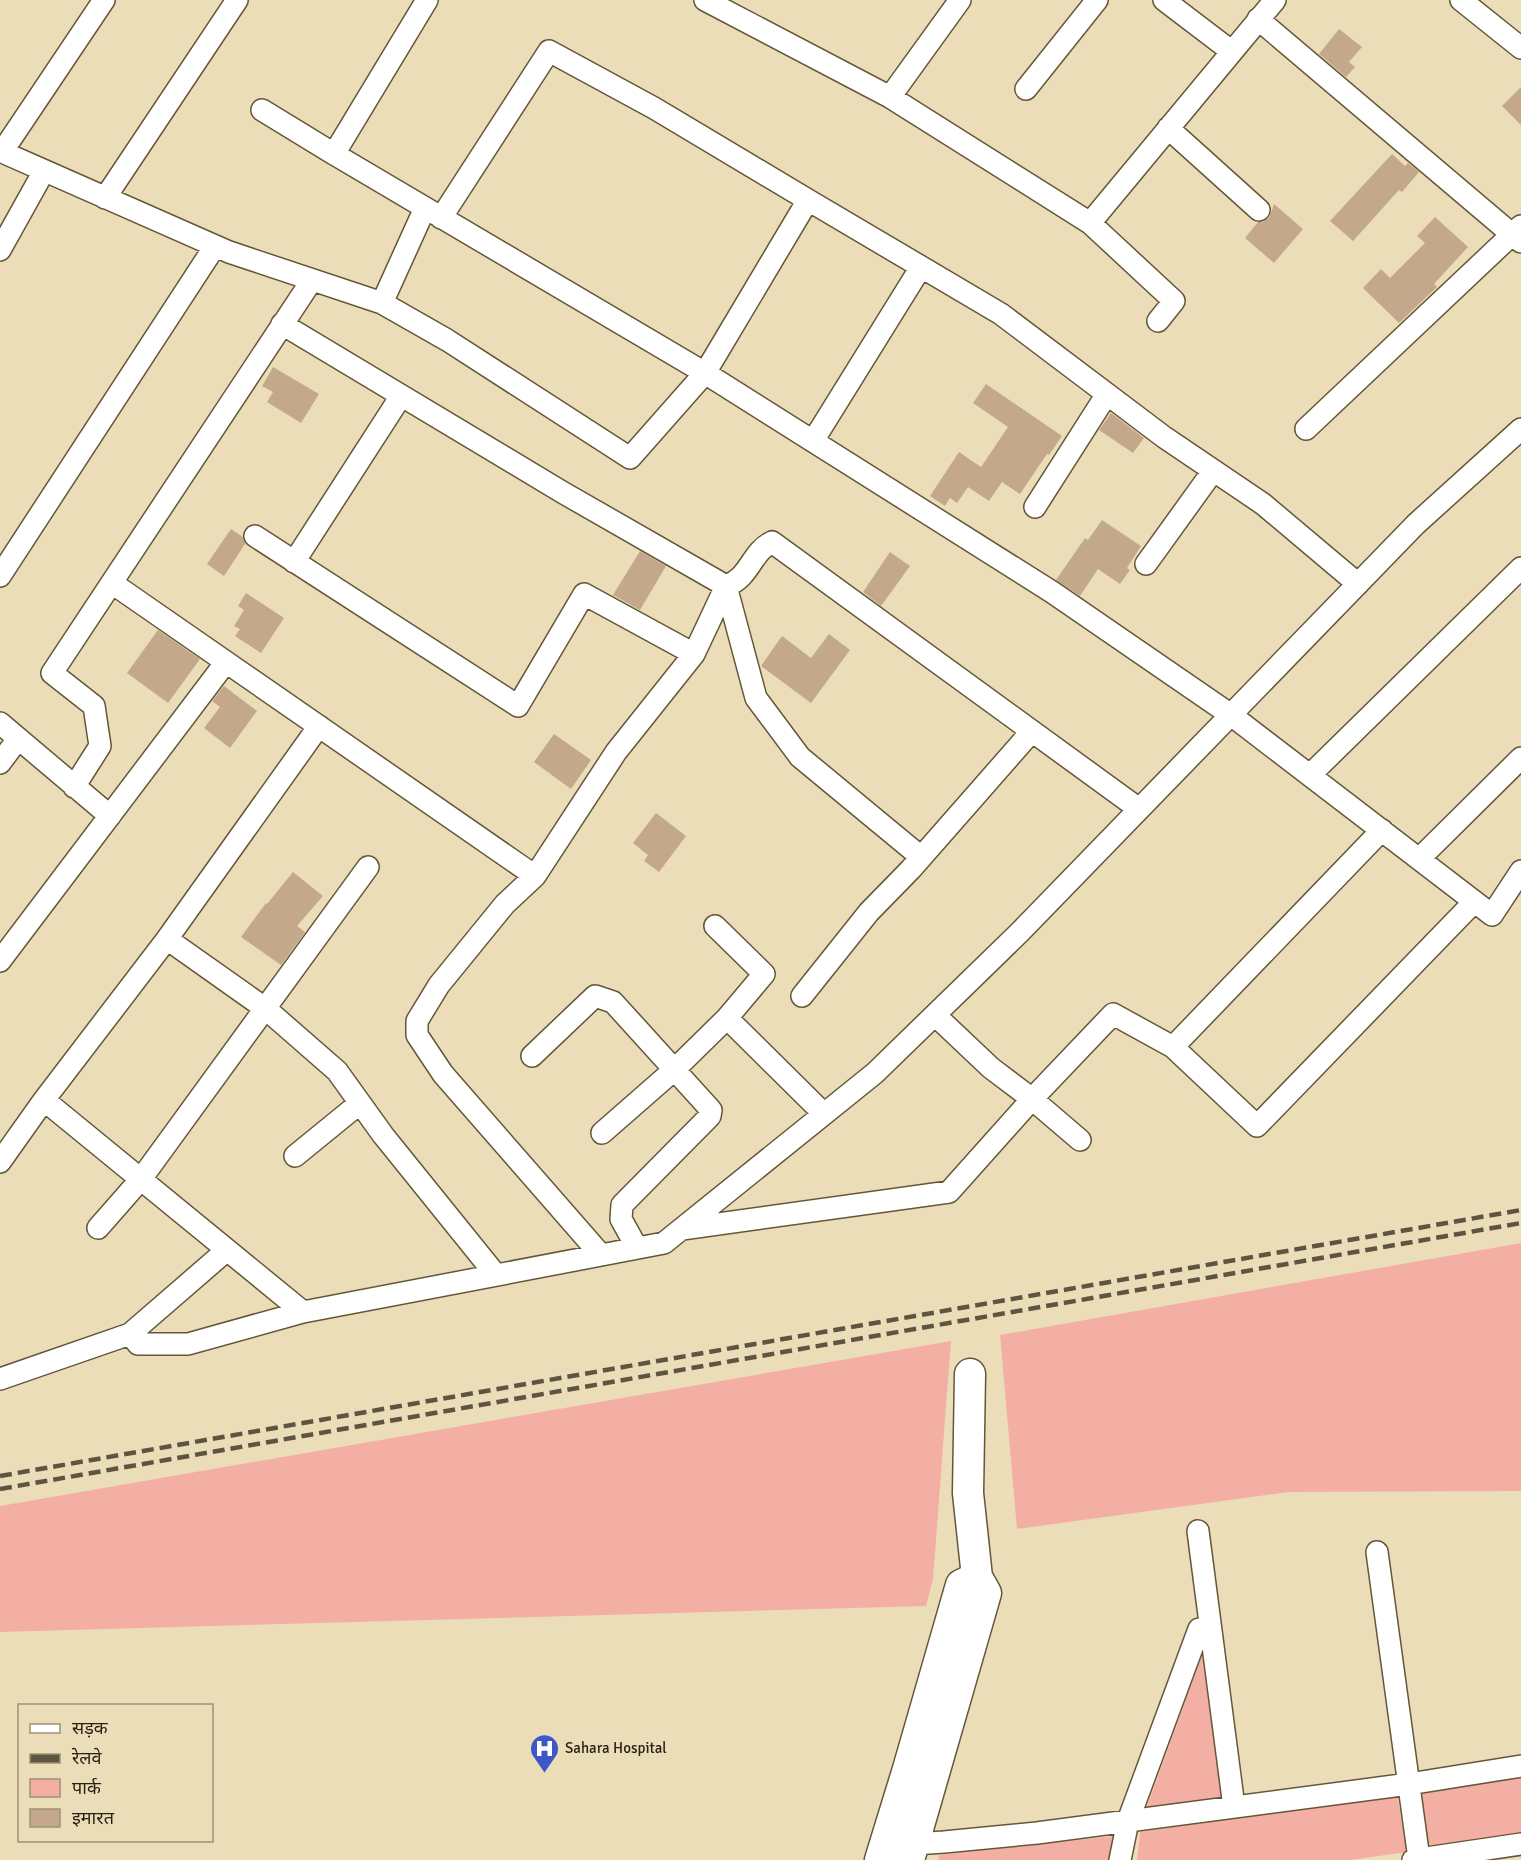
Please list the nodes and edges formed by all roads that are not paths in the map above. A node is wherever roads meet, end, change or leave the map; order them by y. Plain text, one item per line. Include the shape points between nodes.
1 (104, 0) edge
2 (237, 0) edge
3 (427, 0) edge
4 (705, 0) edge
5 (960, 0) edge
6 (1097, 0) edge
7 (1164, 0) edge
8 (1275, 0) edge
9 (1461, 0) edge
10 (1258, 19) junction
11 (1521, 48) edge
12 (1232, 51) junction
13 (1026, 89) dead end
14 (890, 97) junction
15 (262, 110) dead end
16 (1168, 128) junction
17 (1, 152) edge
18 (334, 154) junction
19 (44, 171) junction
20 (105, 198) junction
21 (808, 200) junction
22 (1259, 210) dead end
23 (433, 213) junction
24 (1090, 223) junction
25 (1518, 234) edge
26 (215, 246) junction
27 (0, 250) edge
28 (921, 267) junction
29 (312, 280) junction
30 (382, 303) junction
31 (1158, 321) dead end
32 (282, 324) junction
33 (705, 372) junction
34 (1107, 394) junction
35 (401, 396) junction
36 (1306, 429) dead end
37 (1519, 434) edge
38 (813, 441) junction
39 (1213, 471) junction
40 (1035, 507) dead end
41 (255, 536) dead end
42 (294, 561) junction
43 (1146, 564) dead end
44 (1521, 568) edge
45 (0, 576) edge
46 (112, 583) junction
47 (1358, 584) junction
48 (726, 586) junction
49 (694, 654) junction
50 (226, 662) junction
51 (1231, 715) junction
52 (0, 723) edge
53 (319, 726) junction
54 (1032, 732) junction
55 (18, 739) junction
56 (1521, 758) edge
57 (0, 763) edge
58 (1310, 776) junction
59 (74, 787) junction
60 (1139, 809) junction
61 (110, 816) junction
62 (1382, 830) junction
63 (921, 857) junction
64 (1419, 859) junction
65 (368, 867) dead end
66 (1521, 871) edge
67 (535, 876) junction
68 (1474, 902) junction
69 (715, 926) dead end
70 (167, 939) junction
71 (0, 961) edge
72 (802, 996) dead end
73 (266, 1009) junction
74 (935, 1015) junction
75 (726, 1018) junction
76 (1173, 1047) junction
77 (532, 1056) dead end
78 (674, 1070) junction
79 (1032, 1099) junction
80 (44, 1100) junction
81 (360, 1103) junction
82 (824, 1114) junction
83 (602, 1133) dead end
84 (1080, 1140) dead end
85 (295, 1156) dead end
86 (0, 1162) edge
87 (141, 1179) junction
88 (98, 1227) dead end
89 (682, 1229) junction
90 (637, 1248) junction
91 (227, 1250) junction
92 (601, 1255) junction
93 (496, 1275) junction
94 (303, 1312) junction
95 (130, 1335) junction
96 (970, 1374) dead end
97 (0, 1379) edge
98 (1198, 1531) dead end
99 (1377, 1551) dead end
100 (1210, 1627) junction
101 (1521, 1766) edge
102 (1409, 1784) junction
103 (1234, 1808) junction
104 (1128, 1821) junction
105 (1521, 1844) edge
106 (898, 1850) edge
107 (1419, 1859) edge
108 (1120, 1860) edge
109 (1413, 1860) edge

1 - 17 street
2 - 20 street
3 - 18 street
4 - 14 street
5 - 14 street
6 - 13 street
7 - 12 street
8 - 10 street
9 - 11 street
10 - 12 street
10 - 25 street
12 - 16 street
14 - 24 street
15 - 18 street
16 - 22 street
16 - 24 street
17 - 19 street
18 - 23 street
19 - 20 street
19 - 27 street
20 - 26 street
21 - 23 street via 549,51
21 - 28 street
21 - 33 street
23 - 30 street
23 - 33 street
24 - 31 street via 1174,301
25 - 36 street
26 - 29 street
26 - 45 street
28 - 34 street via 1001,314
28 - 38 street
29 - 30 street
29 - 32 street
30 - 33 street via 447,340 630,458
32 - 35 street
32 - 46 street
33 - 38 street
34 - 39 street
34 - 40 street
35 - 42 street
35 - 48 street
37 - 47 street via 1416,524
38 - 51 street via 1052,592
39 - 43 street
39 - 47 street via 1263,504
41 - 42 street
42 - 49 street via 518,706 584,594
44 - 58 street
46 - 50 street
46 - 59 street via 52,673 94,706 100,746
47 - 51 street
48 - 49 street
48 - 54 street via 740,579 765,545 772,542
48 - 63 street via 756,698 800,757
49 - 67 street via 616,752
50 - 53 street
50 - 61 street
51 - 58 street
51 - 60 street
52 - 55 street
53 - 67 street
53 - 70 street
54 - 60 street
54 - 63 street
55 - 57 street
55 - 59 street
56 - 64 street
58 - 62 street
59 - 61 street
60 - 74 street
61 - 71 street
62 - 64 street
62 - 76 street
63 - 72 street via 869,912
64 - 68 street
65 - 73 street
66 - 68 street via 1492,915
67 - 92 street via 505,904 439,985 417,1021 417,1035 443,1074
68 - 76 street via 1257,1126
69 - 75 street via 764,974
70 - 73 street
70 - 80 street
73 - 81 street via 337,1071
73 - 87 street
74 - 79 street via 991,1068
74 - 82 street via 875,1073
75 - 78 street
75 - 82 street
76 - 79 street via 1113,1014
77 - 78 street via 595,996 613,1002
78 - 83 street
78 - 90 street via 711,1110 710,1116 622,1205 621,1219
79 - 84 street
79 - 89 street via 949,1192
80 - 86 street
80 - 87 street
81 - 85 street
81 - 93 street
82 - 89 street
87 - 88 street
87 - 91 street
89 - 90 street via 664,1243
90 - 92 street
91 - 94 street
91 - 95 street
92 - 93 street
93 - 94 street
94 - 95 street via 188,1344 138,1344
95 - 97 street
96 - 106 street via 968,1493 977,1577 961,1585
98 - 100 street
99 - 102 street
100 - 103 street
100 - 104 street via 1199,1629
101 - 102 street
102 - 103 street
102 - 107 street
103 - 104 street
104 - 106 street
104 - 108 street
105 - 107 street
107 - 109 street

